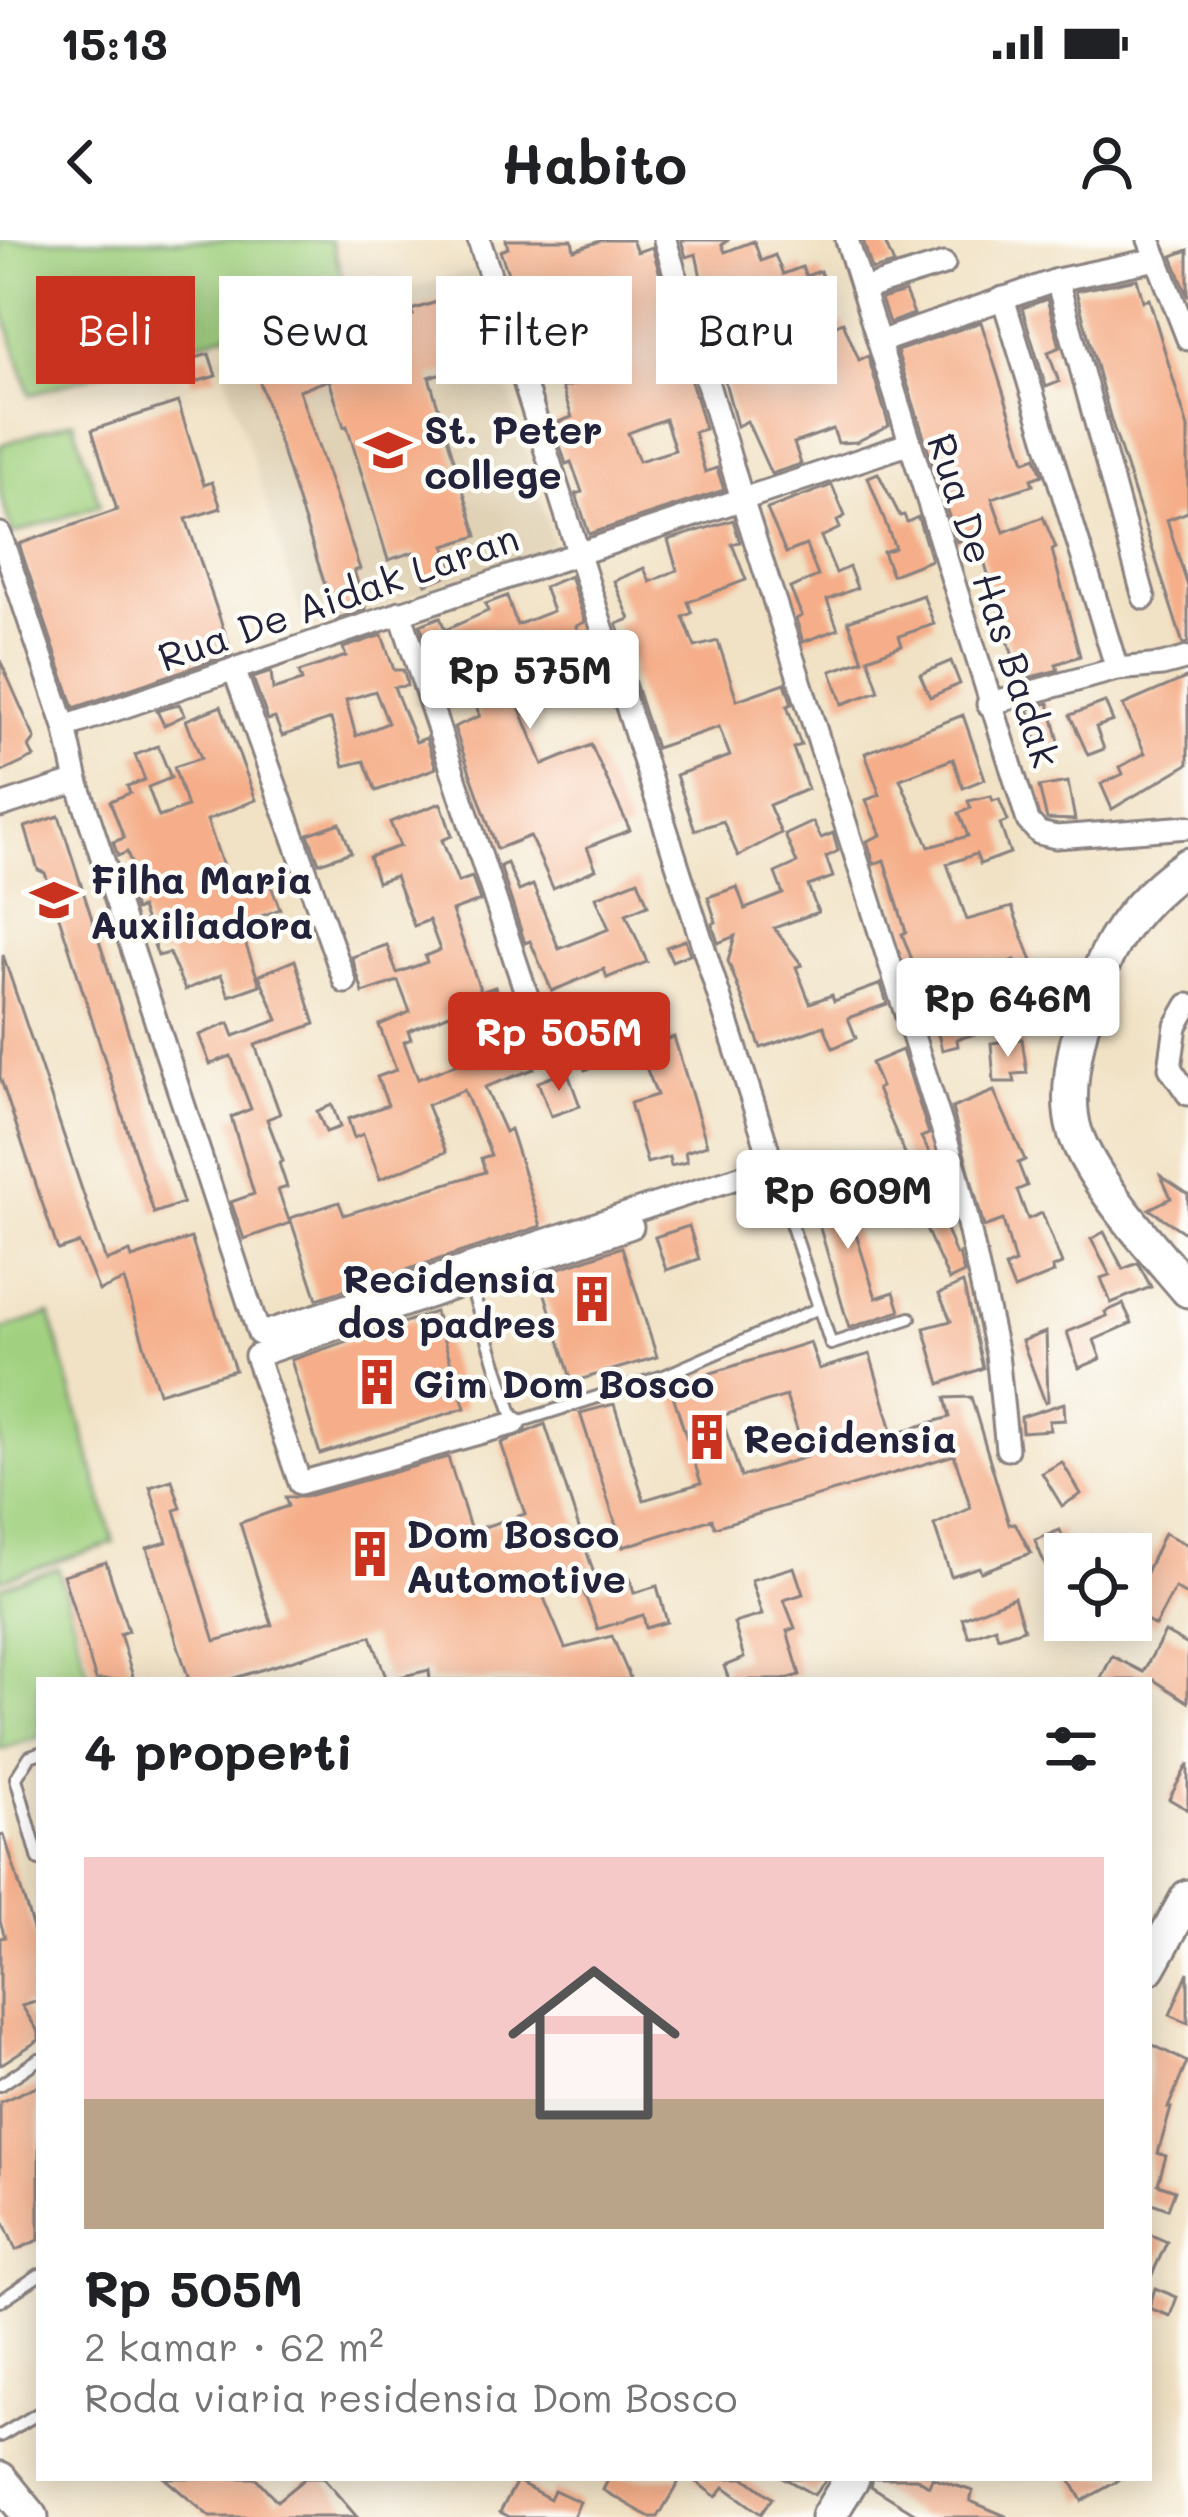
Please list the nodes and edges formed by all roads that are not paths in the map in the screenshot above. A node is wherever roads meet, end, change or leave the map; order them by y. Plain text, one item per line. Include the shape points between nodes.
1 (479, 240) edge
2 (665, 240) edge
3 (847, 240) edge
4 (1153, 249) edge
5 (944, 264) dead end
6 (1057, 280) junction
7 (863, 289) junction
8 (1004, 298) junction
9 (1188, 339) edge
10 (879, 342) junction
11 (908, 444) junction
12 (742, 500) junction
13 (0, 534) edge
14 (576, 554) junction
15 (1144, 598) dead end
16 (400, 611) junction
17 (1188, 658) edge
18 (234, 669) junction
19 (1117, 669) junction
20 (988, 704) junction
21 (65, 727) junction
22 (77, 781) junction
23 (0, 806) edge
24 (1188, 826) edge
25 (1188, 865) edge
26 (345, 982) dead end
27 (1188, 1005) edge
28 (534, 1017) dead end
29 (1188, 1094) edge
30 (799, 1169) dead end
31 (774, 1172) junction
32 (467, 1275) junction
33 (1188, 1290) edge
34 (819, 1308) junction
35 (910, 1318) dead end
36 (515, 1423) junction
37 (1007, 1450) dead end
38 (36, 1755) edge
39 (36, 1849) edge
40 (1188, 1897) edge
41 (1152, 1962) edge
42 (36, 2061) edge
43 (0, 2085) edge
44 (36, 2278) edge
45 (0, 2301) edge
46 (36, 2415) edge
47 (0, 2436) edge
48 (0, 2479) edge
49 (850, 2481) edge
50 (31, 2517) edge
51 (828, 2517) edge

1 - 14 street
2 - 12 street
3 - 7 street, Rua De Has Badak
4 - 6 street
4 - 9 street
5 - 7 street
6 - 8 street
6 - 15 street
7 - 10 street, Rua De Has Badak
8 - 10 street
8 - 19 street
10 - 11 street, Rua De Has Badak
11 - 12 street, Rua De Aidak Laran
11 - 20 street, Rua De Has Badak
12 - 14 street, Rua De Aidak Laran
12 - 37 street via 957,1174 998,1354
13 - 21 street
14 - 16 street, Rua De Aidak Laran
14 - 31 street
16 - 18 street, Rua De Aidak Laran
16 - 28 street
17 - 19 street
18 - 21 street, Rua De Aidak Laran
18 - 26 street
19 - 20 street
20 - 24 street, Rua De Has Badak via 1039,833 1107,836
21 - 22 street
22 - 23 street
22 - 32 street via 259,1334
25 - 33 main road via 1154,889 1108,952 1071,1097 1076,1136 1090,1162
27 - 29 street via 1175,1026 1171,1068
30 - 31 street
31 - 32 street
31 - 34 lane
32 - 36 lane
32 - 36 street via 256,1356 300,1484
34 - 35 lane via 831,1344
34 - 36 lane via 664,1376
38 - 39 lane via 16,1778
40 - 41 main road
42 - 43 lane
44 - 45 lane
46 - 47 lane
48 - 50 main road
49 - 51 main road

